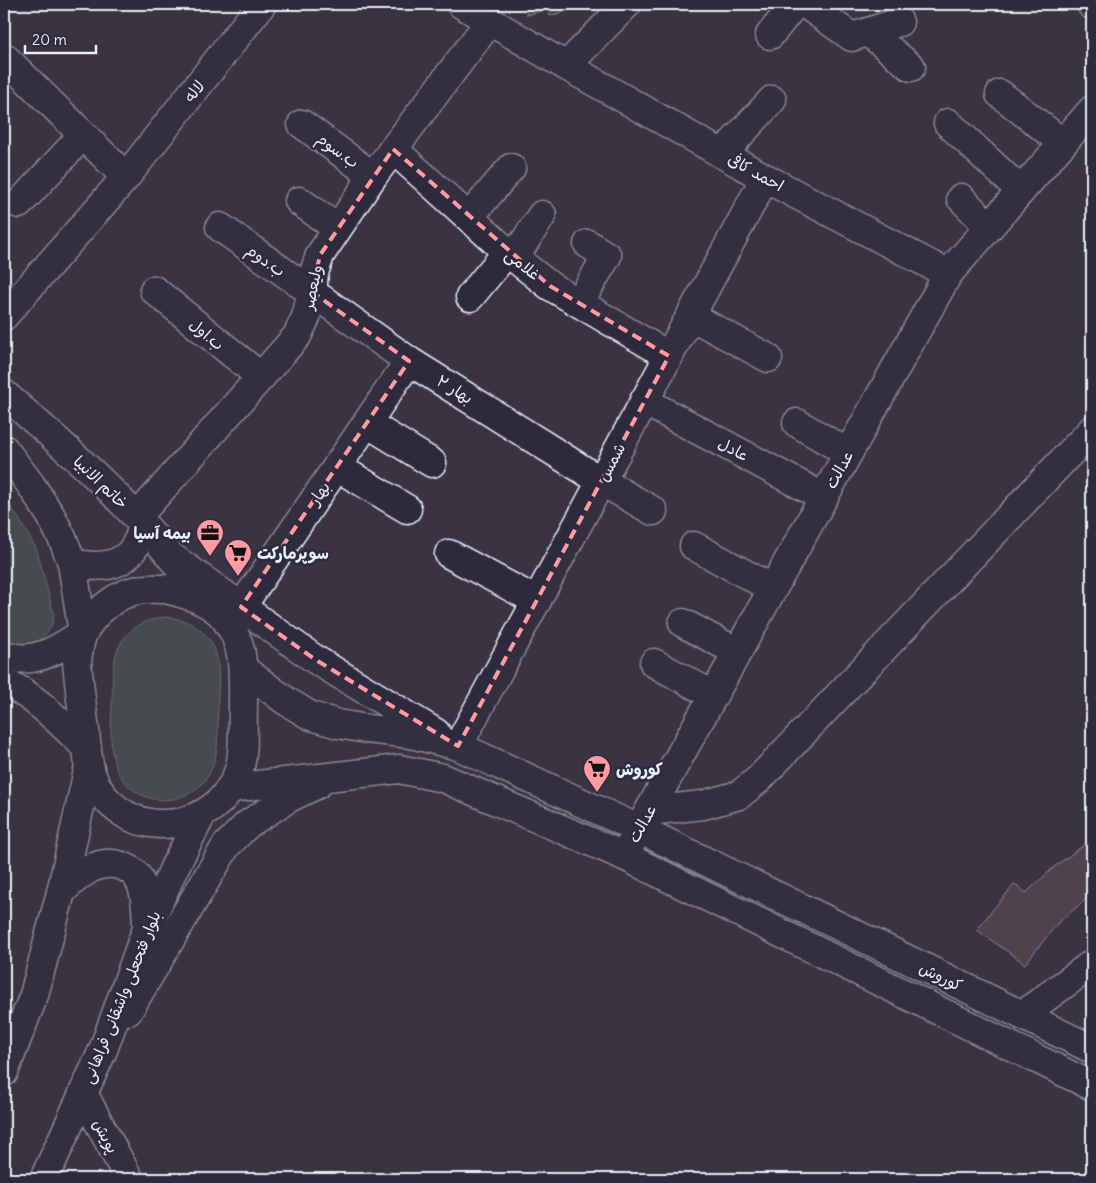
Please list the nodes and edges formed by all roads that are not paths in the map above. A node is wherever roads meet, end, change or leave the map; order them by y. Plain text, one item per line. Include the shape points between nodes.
1 (262, 4) edge
2 (461, 4) edge
3 (627, 4) edge
4 (795, 4) edge
5 (805, 4) edge
6 (490, 21) junction
7 (899, 22) dead end
8 (868, 32) junction
9 (770, 35) dead end
10 (4, 58) edge
11 (566, 66) junction
12 (911, 67) dead end
13 (1000, 94) dead end
14 (772, 100) dead end
15 (1092, 110) edge
16 (948, 123) dead end
17 (302, 124) dead end
18 (83, 135) junction
19 (1063, 143) junction
20 (393, 149) junction
21 (722, 154) junction
22 (511, 168) dead end
23 (373, 176) junction
24 (126, 177) junction
25 (765, 178) junction
26 (1021, 191) junction
27 (961, 198) dead end
28 (299, 201) dead end
29 (19, 204) dead end
30 (542, 215) dead end
31 (469, 217) junction
32 (220, 227) dead end
33 (989, 227) junction
34 (337, 228) junction
35 (588, 244) dead end
36 (510, 255) junction
37 (948, 274) junction
38 (154, 290) dead end
39 (312, 292) junction
40 (470, 297) dead end
41 (579, 303) junction
42 (4, 316) edge
43 (691, 316) junction
44 (669, 356) junction
45 (768, 358) dead end
46 (409, 361) junction
47 (261, 377) junction
48 (4, 394) edge
49 (644, 401) junction
50 (367, 423) junction
51 (797, 423) dead end
52 (1092, 430) edge
53 (4, 449) edge
54 (848, 453) junction
55 (432, 463) dead end
56 (337, 467) junction
57 (601, 481) junction
58 (823, 497) junction
59 (408, 509) dead end
60 (653, 512) dead end
61 (140, 520) junction
62 (694, 546) dead end
63 (448, 554) dead end
64 (173, 558) junction
65 (72, 563) junction
66 (773, 589) junction
67 (537, 601) junction
68 (206, 603) junction
69 (235, 616) junction
70 (683, 623) dead end
71 (83, 633) junction
72 (737, 652) junction
73 (4, 655) edge
74 (654, 663) dead end
75 (243, 669) junction
76 (4, 682) edge
77 (713, 695) junction
78 (458, 746) junction
79 (88, 757) junction
80 (347, 774) junction
81 (230, 788) junction
82 (201, 816) junction
83 (644, 820) junction
84 (624, 856) junction
85 (61, 892) junction
86 (147, 928) junction
87 (1092, 964) edge
88 (1022, 1015) junction
89 (1092, 1049) edge
90 (103, 1050) junction
91 (4, 1072) edge
92 (1092, 1086) edge
93 (83, 1093) junction
94 (44, 1179) edge
95 (129, 1179) edge

1 - 24 street, لاله
2 - 6 street, احمد کافی
3 - 11 street
4 - 9 street
5 - 8 street via 852,37
6 - 11 street, احمد کافی
6 - 20 street, ولیعصر
7 - 8 street
8 - 12 street
10 - 18 street
11 - 21 street, احمد کافی
13 - 19 street
14 - 21 street
15 - 19 street, عدالت
16 - 26 street
17 - 23 street, ب.سوم
18 - 24 street
18 - 29 street
19 - 26 street, عدالت
20 - 23 street, ولیعصر
20 - 31 street, غلامی
21 - 25 street, احمد کافی
22 - 31 street
23 - 34 street, ولیعصر
24 - 42 street, لاله
25 - 37 street, احمد کافی
25 - 43 street, شمس
26 - 33 street, عدالت
27 - 33 street
28 - 34 street
30 - 36 street
31 - 36 street, غلامی
32 - 39 street, ب.دوم
33 - 37 street, عدالت
34 - 39 street, ولیعصر via 320,255
35 - 41 street via 607,256
36 - 40 street
36 - 41 street, غلامی via 550,286
37 - 54 street, عدالت
38 - 47 street, ب.اول
39 - 46 street, بهار ۲
39 - 47 street, ولیعصر via 298,336
41 - 44 street, غلامی
43 - 44 street, شمس
43 - 45 street
44 - 49 street, شمس
46 - 50 street, بهار
46 - 57 street, بهار ۲
47 - 61 street, ولیعصر
48 - 61 street, خاتم الانبیا via 61,443
49 - 57 street, شمس
49 - 58 street, عادل
50 - 55 street
50 - 56 street, بهار
51 - 54 street
52 - 83 street via 759,779 738,795
53 - 65 street via 51,516
54 - 58 street, عدالت
56 - 59 street
56 - 69 street, بهار
57 - 60 street, بهار ۲
57 - 67 street, شمس
58 - 66 street, عدالت
61 - 64 street, خاتم الانبیا
61 - 65 street via 136,545 120,560 98,567
62 - 66 street
63 - 67 street
64 - 68 street, خاتم الانبیا
64 - 69 street
65 - 71 street
66 - 72 street, عدالت
67 - 78 street, شمس
68 - 69 street via 222,615
68 - 71 street via 166,589 138,590 103,608
69 - 75 street via 234,632 241,650
69 - 78 street via 316,660
70 - 72 street
71 - 73 street via 38,658
71 - 79 street via 77,662
72 - 77 street, عدالت
74 - 77 street
75 - 78 street, کوروش via 311,716
75 - 81 street via 242,751 239,769
76 - 79 street via 31,697
77 - 83 street, عدالت
78 - 83 street, کوروش
79 - 82 street via 96,785 124,814 142,822 162,825 182,823
79 - 85 street
80 - 81 street, کوروش
80 - 84 street, کوروش via 399,769 443,778
80 - 90 street via 289,798 248,824 226,846
81 - 82 street via 218,804
82 - 86 street, بلوار فتحعلی واشقانی فراهانی
83 - 84 street, عدالت
83 - 88 street, کوروش
84 - 92 street, کوروش
85 - 86 street via 76,878 102,864 124,866 135,873 142,884
85 - 91 street via 34,995
86 - 90 street, بلوار فتحعلی واشقانی فراهانی
87 - 88 street
88 - 89 street, کوروش
90 - 93 street, بلوار فتحعلی واشقانی فراهانی
93 - 94 street, بلوار فتحعلی واشقانی فراهانی
93 - 95 street, پویش

